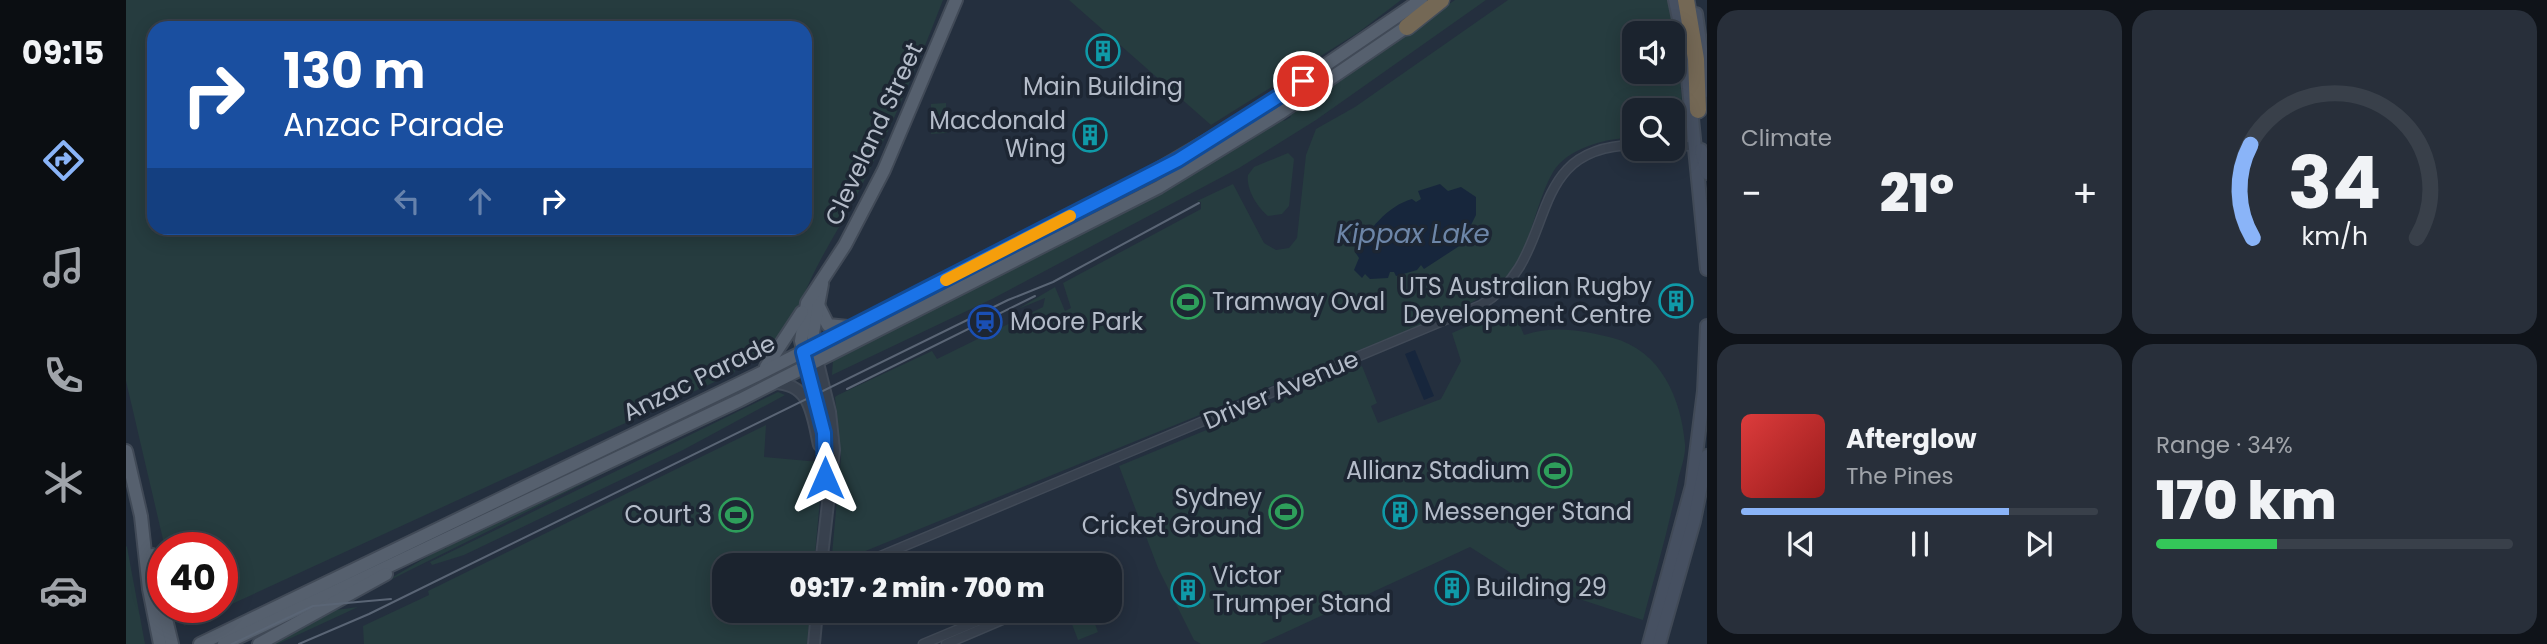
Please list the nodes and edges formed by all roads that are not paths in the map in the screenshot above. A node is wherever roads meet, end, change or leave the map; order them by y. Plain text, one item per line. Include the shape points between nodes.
1 (956, 0) edge
2 (1421, 0) edge
3 (1441, 0) edge
4 (1447, 0) edge
5 (1675, 0) edge
6 (1683, 0) edge
7 (1693, 0) edge
8 (1407, 27) junction
9 (1707, 92) edge
10 (1703, 114) edge
11 (1685, 146) edge
12 (1695, 146) junction
13 (1622, 147) edge
14 (1707, 173) edge
15 (1707, 269) edge
16 (813, 304) junction
17 (852, 326) junction
18 (1707, 326) edge
19 (808, 349) junction
20 (812, 362) junction
21 (757, 375) junction
22 (774, 383) junction
23 (1703, 437) edge
24 (126, 451) edge
25 (1707, 456) edge
26 (825, 478) junction
27 (825, 514) junction
28 (143, 528) junction
29 (147, 544) edge
30 (822, 553) edge
31 (888, 553) edge
32 (409, 558) junction
33 (325, 595) junction
34 (245, 622) junction
35 (167, 623) edge
36 (816, 623) edge
37 (973, 623) edge
38 (995, 623) edge
39 (160, 644) edge
40 (172, 644) edge
41 (200, 644) edge
42 (224, 644) edge
43 (259, 644) edge
44 (814, 644) edge
45 (923, 644) edge
46 (946, 644) edge
47 (1649, 644) edge
48 (1659, 644) edge

1 - 16 main road, Cleveland Street via 888,161
2 - 17 main road, Anzac Parade via 1178,160
3 - 8 highway
4 - 8 main road, Anzac Parade
5 - 12 main road
6 - 10 main road
6 - 10 highway
7 - 9 main road
8 - 20 main road, Anzac Parade via 1159,187
10 - 12 main road via 1701,140
11 - 12 street
12 - 14 main road via 1703,153
12 - 15 main road
13 - 31 street, Driver Avenue via 1592,151 1566,169 1552,191 1522,265 1503,289 1481,305
16 - 17 main road via 828,325
16 - 19 main road via 803,325
16 - 21 main road, Cleveland Street
17 - 19 main road, Anzac Parade
18 - 23 main road
19 - 20 main road
19 - 21 main road, Anzac Parade
20 - 22 main road, Anzac Parade
20 - 26 street via 824,433
20 - 27 street via 833,436
21 - 34 main road, Anzac Parade
22 - 26 street via 795,387 807,398
22 - 32 main road, Anzac Parade
23 - 47 main road
24 - 28 main road
25 - 48 main road
26 - 27 street
27 - 30 street
28 - 29 main road
28 - 39 main road
32 - 33 main road, Anzac Parade
32 - 43 main road, Anzac Parade via 322,612
33 - 34 main road via 263,620
33 - 42 main road, Anzac Parade
34 - 41 main road, Anzac Parade
35 - 40 main road
36 - 44 street
37 - 45 street
38 - 46 street

